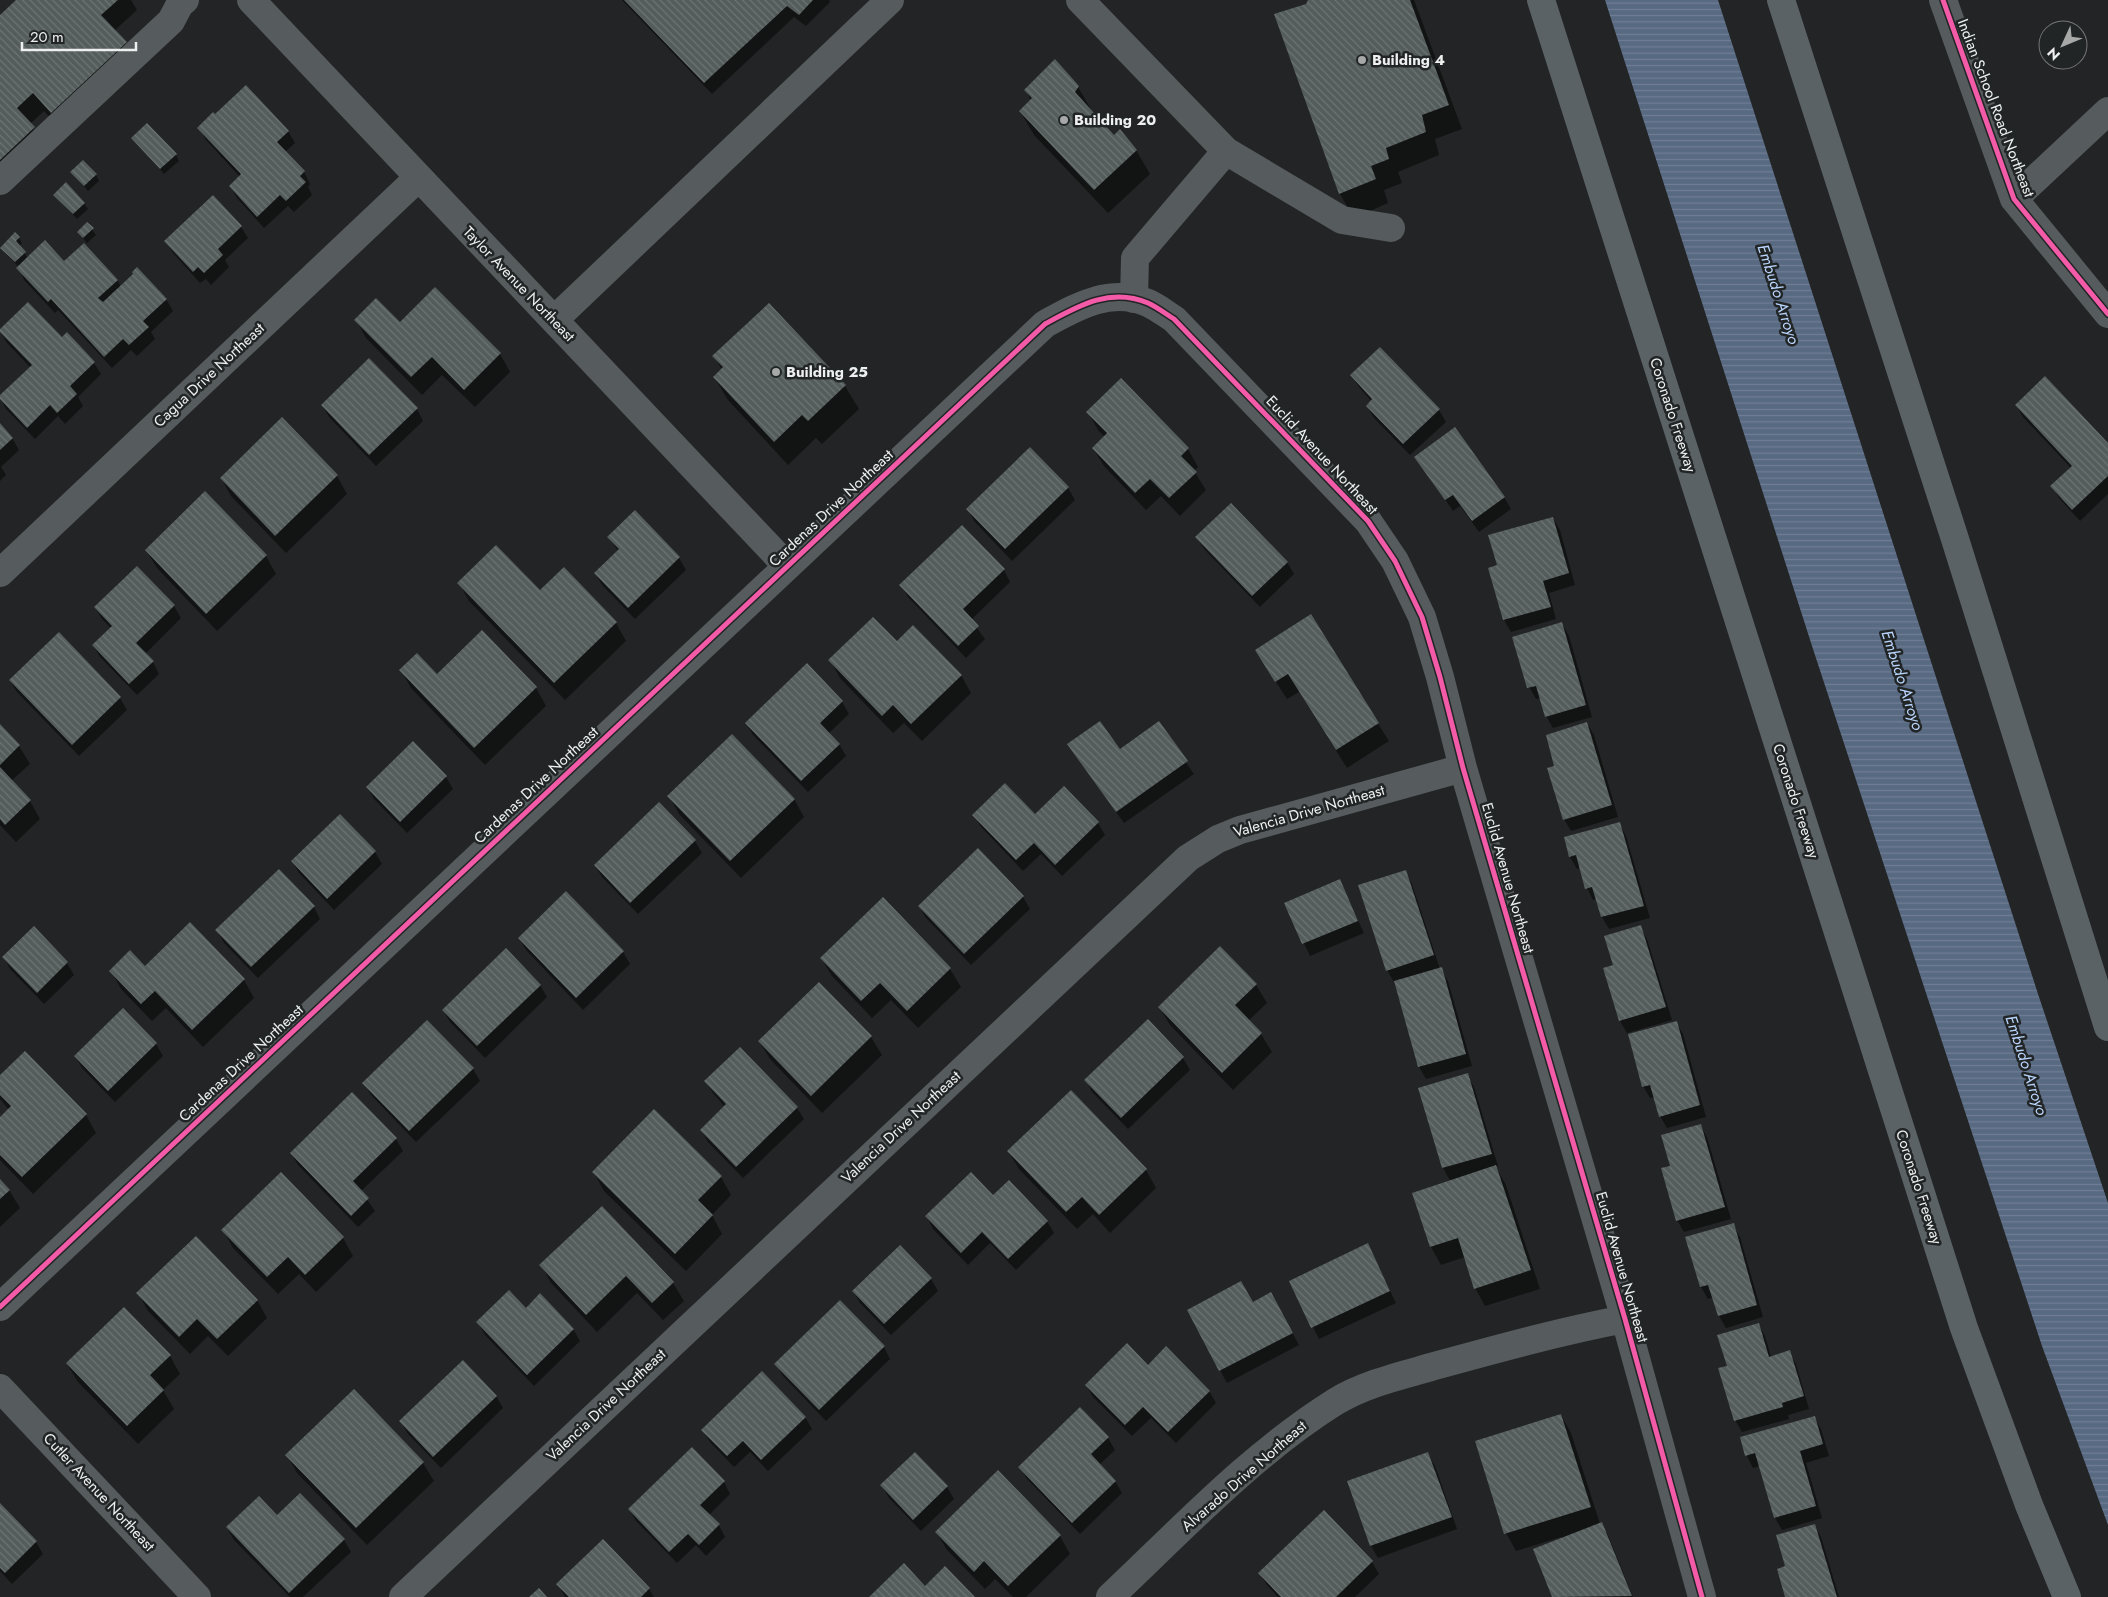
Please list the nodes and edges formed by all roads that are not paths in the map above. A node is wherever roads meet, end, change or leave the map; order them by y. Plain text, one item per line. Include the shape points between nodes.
1 (252, 0) edge
2 (890, 0) edge
3 (1080, 0) edge
4 (1540, 0) edge
5 (1781, 0) edge
6 (1943, 0) edge
7 (180, 1) edge
8 (2108, 111) edge
9 (1226, 151) junction
10 (418, 178) junction
11 (0, 181) edge
12 (2014, 199) junction
13 (1390, 228) dead end
14 (1100, 298) joint
15 (1134, 299) junction
16 (2108, 314) edge
17 (554, 320) junction
18 (788, 566) junction
19 (0, 573) edge
20 (1463, 768) junction
21 (2108, 1027) edge
22 (0, 1307) edge
23 (1625, 1319) junction
24 (0, 1388) edge
25 (185, 1593) edge
26 (403, 1597) edge
27 (1110, 1597) edge
28 (1702, 1597) edge
29 (2067, 1597) edge

1 - 10 street, Taylor Avenue Northeast
2 - 17 street
3 - 9 street
4 - 29 highway, Coronado Freeway via 1964,1328 2029,1505
5 - 21 highway via 1956,539
6 - 12 street, Indian School Road Northeast
7 - 11 street via 171,21
8 - 12 street
9 - 13 street via 1342,220
9 - 15 street via 1135,258
10 - 17 street, Taylor Avenue Northeast
10 - 19 street, Cagua Drive Northeast
12 - 16 street, Indian School Road Northeast
14 - 15 street, Euclid Avenue Northeast via 1125,296
14 - 18 street, Cardenas Drive Northeast via 1045,324
15 - 20 street, Euclid Avenue Northeast via 1149,303 1174,320 1368,521 1395,561 1422,617
17 - 18 street, Taylor Avenue Northeast
18 - 22 street, Cardenas Drive Northeast
20 - 23 street, Euclid Avenue Northeast
20 - 26 street, Valencia Drive Northeast via 1240,830 1218,839 1188,858
23 - 27 street, Alvarado Drive Northeast via 1569,1330 1380,1382 1337,1401 1295,1430 1234,1480
23 - 28 street, Euclid Avenue Northeast
24 - 25 street, Cutler Avenue Northeast

